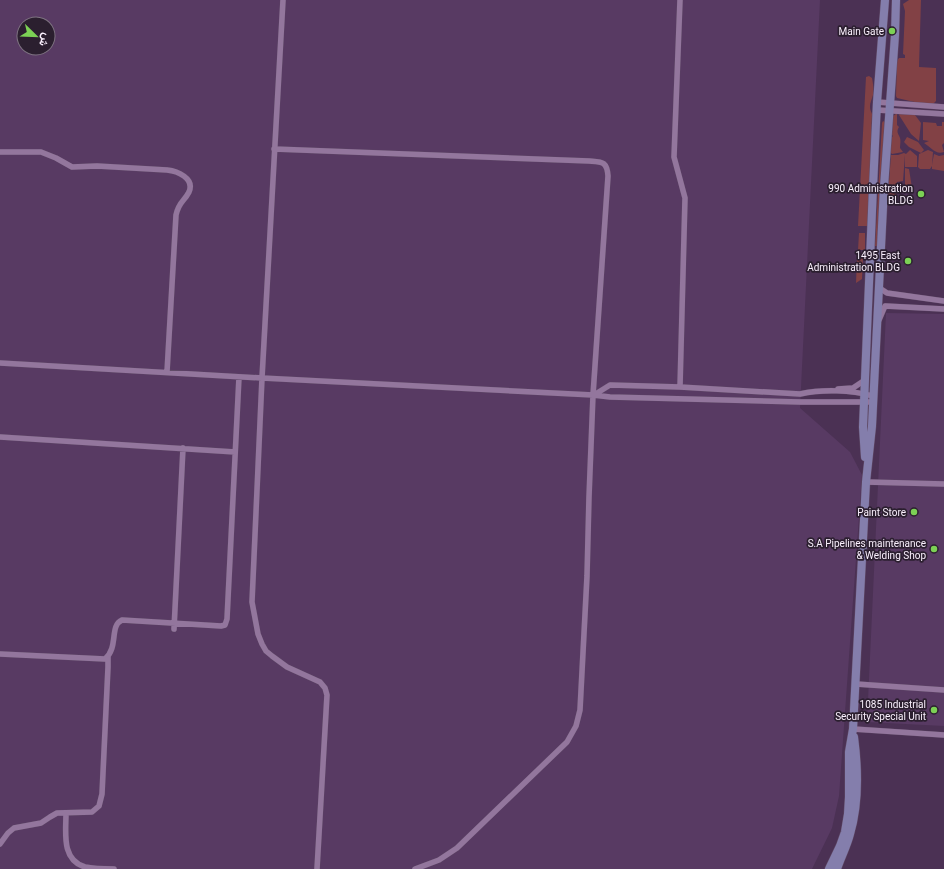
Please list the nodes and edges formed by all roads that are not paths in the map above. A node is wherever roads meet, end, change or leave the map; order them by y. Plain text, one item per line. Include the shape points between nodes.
1 (283, 0) edge
2 (680, 0) edge
3 (885, 0) edge
4 (896, 0) edge
5 (877, 106) junction
6 (890, 107) junction
7 (944, 107) edge
8 (944, 114) edge
9 (274, 149) junction
10 (0, 152) edge
11 (878, 287) junction
12 (944, 301) edge
13 (944, 309) edge
14 (876, 323) junction
15 (0, 362) edge
16 (167, 372) junction
17 (238, 377) junction
18 (262, 378) junction
19 (865, 380) junction
20 (680, 387) junction
21 (814, 391) junction
22 (594, 395) junction
23 (864, 398) junction
24 (873, 399) junction
25 (0, 437) edge
26 (183, 448) junction
27 (235, 452) junction
28 (866, 482) junction
29 (944, 484) edge
30 (174, 622) junction
31 (174, 629) dead end
32 (0, 654) edge
33 (108, 656) junction
34 (856, 684) junction
35 (944, 690) edge
36 (853, 728) junction
37 (944, 735) edge
38 (66, 813) junction
39 (0, 844) edge
40 (114, 869) edge
41 (317, 869) edge
42 (415, 869) edge
43 (829, 869) edge
44 (837, 869) edge

1 - 9 street
2 - 20 street via 674,157 685,198
3 - 5 street
4 - 6 street
5 - 6 street
5 - 19 street
6 - 7 street
6 - 8 street
6 - 11 street
9 - 18 street
9 - 22 street via 590,161 605,164 608,176
10 - 16 street via 42,152 72,167 167,170 185,176 189,188 176,214
11 - 12 street via 887,293
11 - 14 street
13 - 14 street via 885,306
14 - 24 street
15 - 16 street
16 - 17 street
17 - 18 street
17 - 27 street
18 - 22 street
18 - 41 street via 252,602 258,634 266,651 278,662 320,682 327,695
19 - 21 street via 853,388
19 - 23 street
20 - 21 street via 800,394
20 - 22 street via 610,385
21 - 23 street via 860,393
22 - 23 street via 800,402
22 - 42 street via 580,710 576,726 567,742 457,848 439,860
23 - 24 street
23 - 28 street
24 - 28 street
25 - 26 street
26 - 27 street
26 - 30 street
27 - 30 street via 227,622 221,626
28 - 29 street
28 - 34 street
30 - 31 street
30 - 33 street via 119,621 112,650
32 - 33 street via 99,659
33 - 38 street via 101,802 92,812
34 - 35 street
34 - 36 street
36 - 37 street
36 - 43 street via 849,752 850,797 845,832
36 - 44 street via 856,751 854,814
38 - 39 street via 57,813 41,824 14,828
38 - 40 street via 66,844 72,860 86,868

